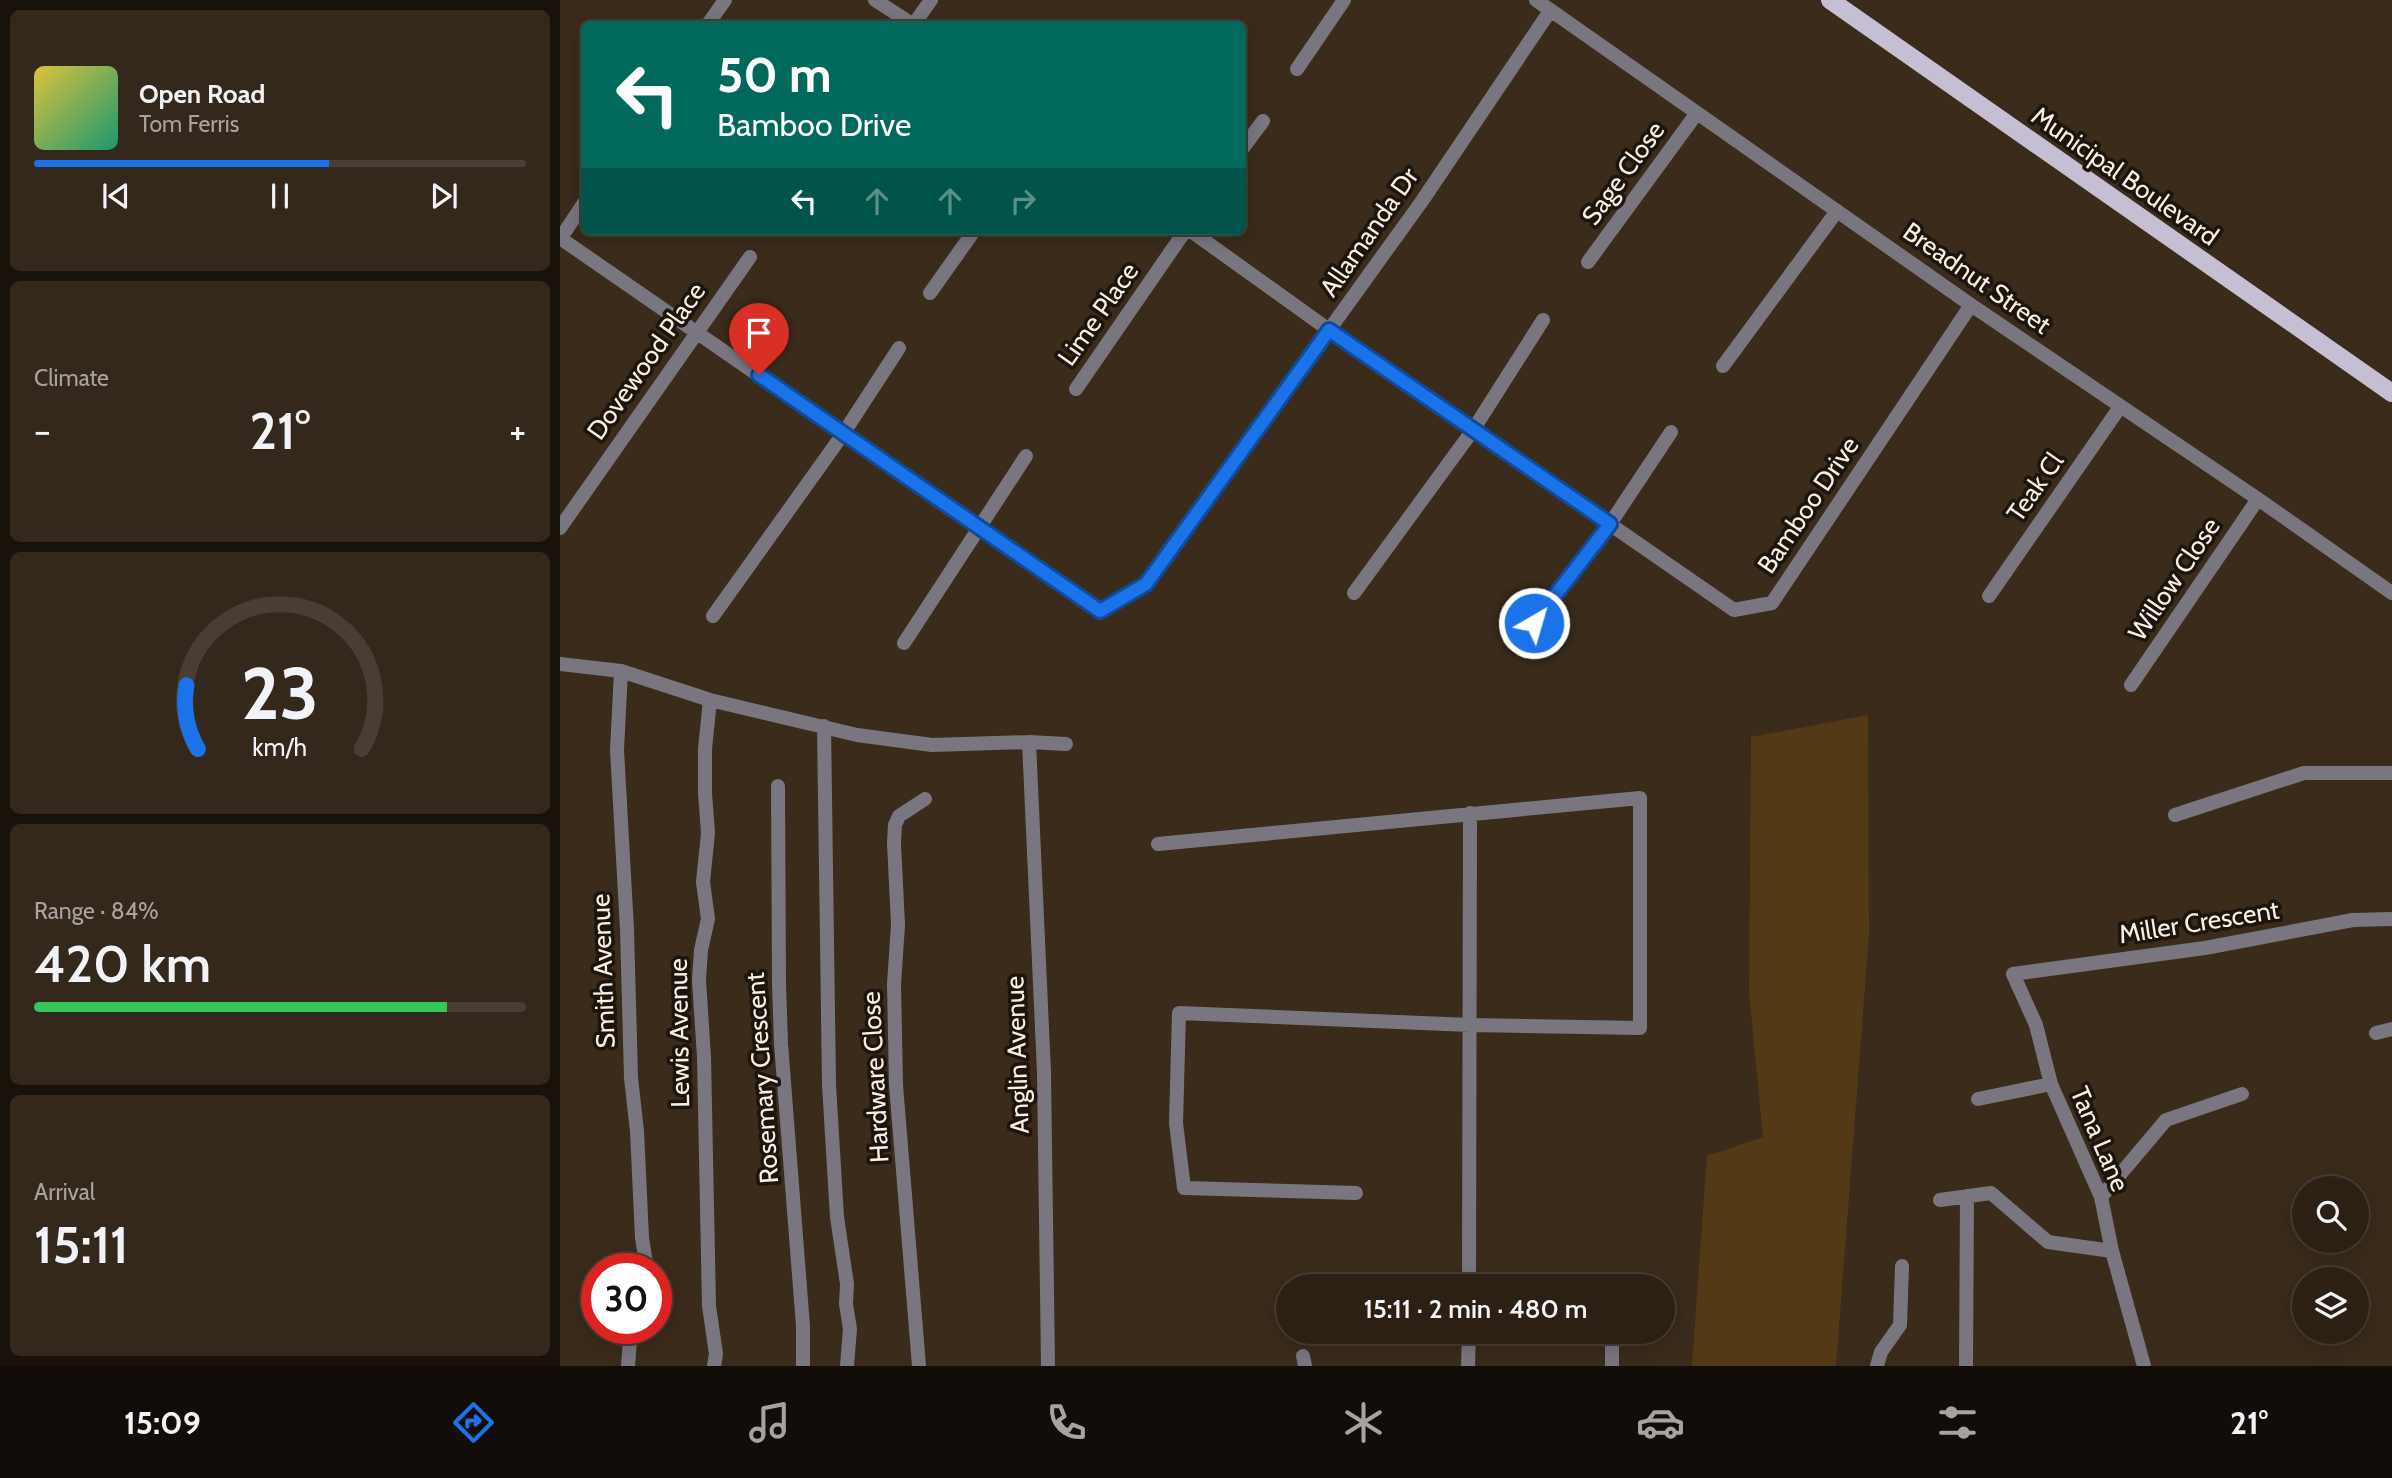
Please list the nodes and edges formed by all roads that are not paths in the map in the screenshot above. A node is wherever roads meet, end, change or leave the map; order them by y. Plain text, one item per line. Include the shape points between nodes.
1 (725, 0) edge
2 (875, 0) edge
3 (931, 0) edge
4 (1344, 0) edge
5 (1536, 0) edge
6 (1830, 0) edge
7 (1550, 11) junction
8 (710, 21) edge
9 (908, 21) edge
10 (915, 21) edge
11 (1297, 69) dead end
12 (1697, 113) junction
13 (1263, 121) dead end
14 (1246, 144) edge
15 (581, 208) edge
16 (1837, 211) junction
17 (971, 235) edge
18 (1182, 235) edge
19 (1197, 235) edge
20 (560, 238) edge
21 (750, 257) dead end
22 (1588, 262) dead end
23 (930, 293) dead end
24 (1971, 305) junction
25 (1543, 320) dead end
26 (1329, 330) junction
27 (696, 332) junction
28 (899, 348) dead end
29 (1723, 366) dead end
30 (1076, 390) dead end
31 (2392, 393) edge
32 (2120, 407) junction
33 (1473, 430) junction
34 (1671, 432) dead end
35 (844, 434) junction
36 (1026, 456) dead end
37 (2258, 499) junction
38 (1610, 524) junction
39 (978, 526) junction
40 (560, 528) edge
41 (1354, 593) dead end
42 (2392, 593) edge
43 (1989, 596) dead end
44 (713, 617) dead end
45 (1534, 623) dead end
46 (904, 643) dead end
47 (560, 664) edge
48 (621, 671) junction
49 (2131, 685) dead end
50 (710, 700) junction
51 (824, 726) junction
52 (1029, 742) junction
53 (1066, 744) dead end
54 (2392, 773) edge
55 (778, 786) dead end
56 (925, 799) dead end
57 (1470, 813) junction
58 (2175, 815) dead end
59 (1158, 844) dead end
60 (2392, 919) edge
61 (2013, 974) joint
62 (1471, 1026) junction
63 (2392, 1029) edge
64 (2376, 1033) dead end
65 (2051, 1084) junction
66 (2242, 1094) dead end
67 (1978, 1099) dead end
68 (1356, 1192) dead end
69 (1966, 1196) junction
70 (2101, 1197) junction
71 (1940, 1200) dead end
72 (2112, 1251) junction
73 (645, 1253) edge
74 (1902, 1266) dead end
75 (1469, 1274) edge
76 (630, 1344) edge
77 (1469, 1344) edge
78 (1612, 1344) edge
79 (628, 1366) edge
80 (714, 1366) edge
81 (803, 1366) edge
82 (848, 1366) edge
83 (919, 1366) edge
84 (1048, 1366) edge
85 (1468, 1366) edge
86 (1612, 1366) edge
87 (1877, 1366) edge
88 (1966, 1366) edge
89 (2144, 1366) edge

1 - 8 street
2 - 9 street
3 - 10 street
4 - 11 street
5 - 7 street, Breadnut Street
6 - 31 main road, Municipal Boulevard
7 - 12 street, Breadnut Street
7 - 26 street, Allamanda Dr
12 - 16 street, Breadnut Street
12 - 22 street, Sage Close
13 - 14 street
15 - 20 street
16 - 24 street, Breadnut Street
16 - 29 street
17 - 23 street
18 - 30 street, Lime Place
19 - 26 street, Bamboo Drive
20 - 27 street, Allamanda Dr
21 - 27 street, Dovewood Place
24 - 32 street, Breadnut Street
24 - 38 street, Bamboo Drive via 1772,603 1734,610
25 - 33 street
26 - 33 street, Bamboo Drive
26 - 39 street, Allamanda Dr via 1146,584 1100,611
27 - 35 street, Allamanda Dr
27 - 40 street, Dovewood Place
28 - 35 street
32 - 37 street, Breadnut Street
32 - 43 street, Teak Cl
33 - 38 street, Bamboo Drive
33 - 41 street
34 - 38 street
35 - 39 street, Allamanda Dr
35 - 44 street
36 - 39 street
37 - 42 street, Breadnut Street
37 - 49 street, Willow Close
38 - 45 street
39 - 46 street
47 - 48 street
48 - 50 street
48 - 73 street, Smith Avenue via 618,750 629,1024
50 - 51 street
50 - 80 street, Lewis Avenue via 703,882 708,919 699,980
51 - 52 street via 905,743
51 - 82 street via 829,1086 837,1217 847,1284
52 - 53 street
52 - 84 street, Anglin Avenue via 1044,1072
54 - 58 street via 2304,772
55 - 81 street, Rosemary Crescent via 779,984
56 - 83 street, Hardware Close via 899,816 894,844 896,1085
57 - 59 street
57 - 62 street
57 - 62 street via 1640,798 1640,1028
60 - 61 street, Miller Crescent via 2353,920 2205,948
61 - 65 street, Tana Lane via 2036,1025
62 - 68 street via 1179,1013 1176,1123 1184,1188
62 - 75 street
63 - 64 street
65 - 67 street
65 - 70 street, Tana Lane
66 - 70 street via 2166,1120
69 - 71 street
69 - 72 street via 1991,1193 2048,1242
69 - 88 street
70 - 72 street, Tana Lane
72 - 89 street, Tana Lane
74 - 87 street via 1900,1325
76 - 79 street
77 - 85 street
78 - 86 street

